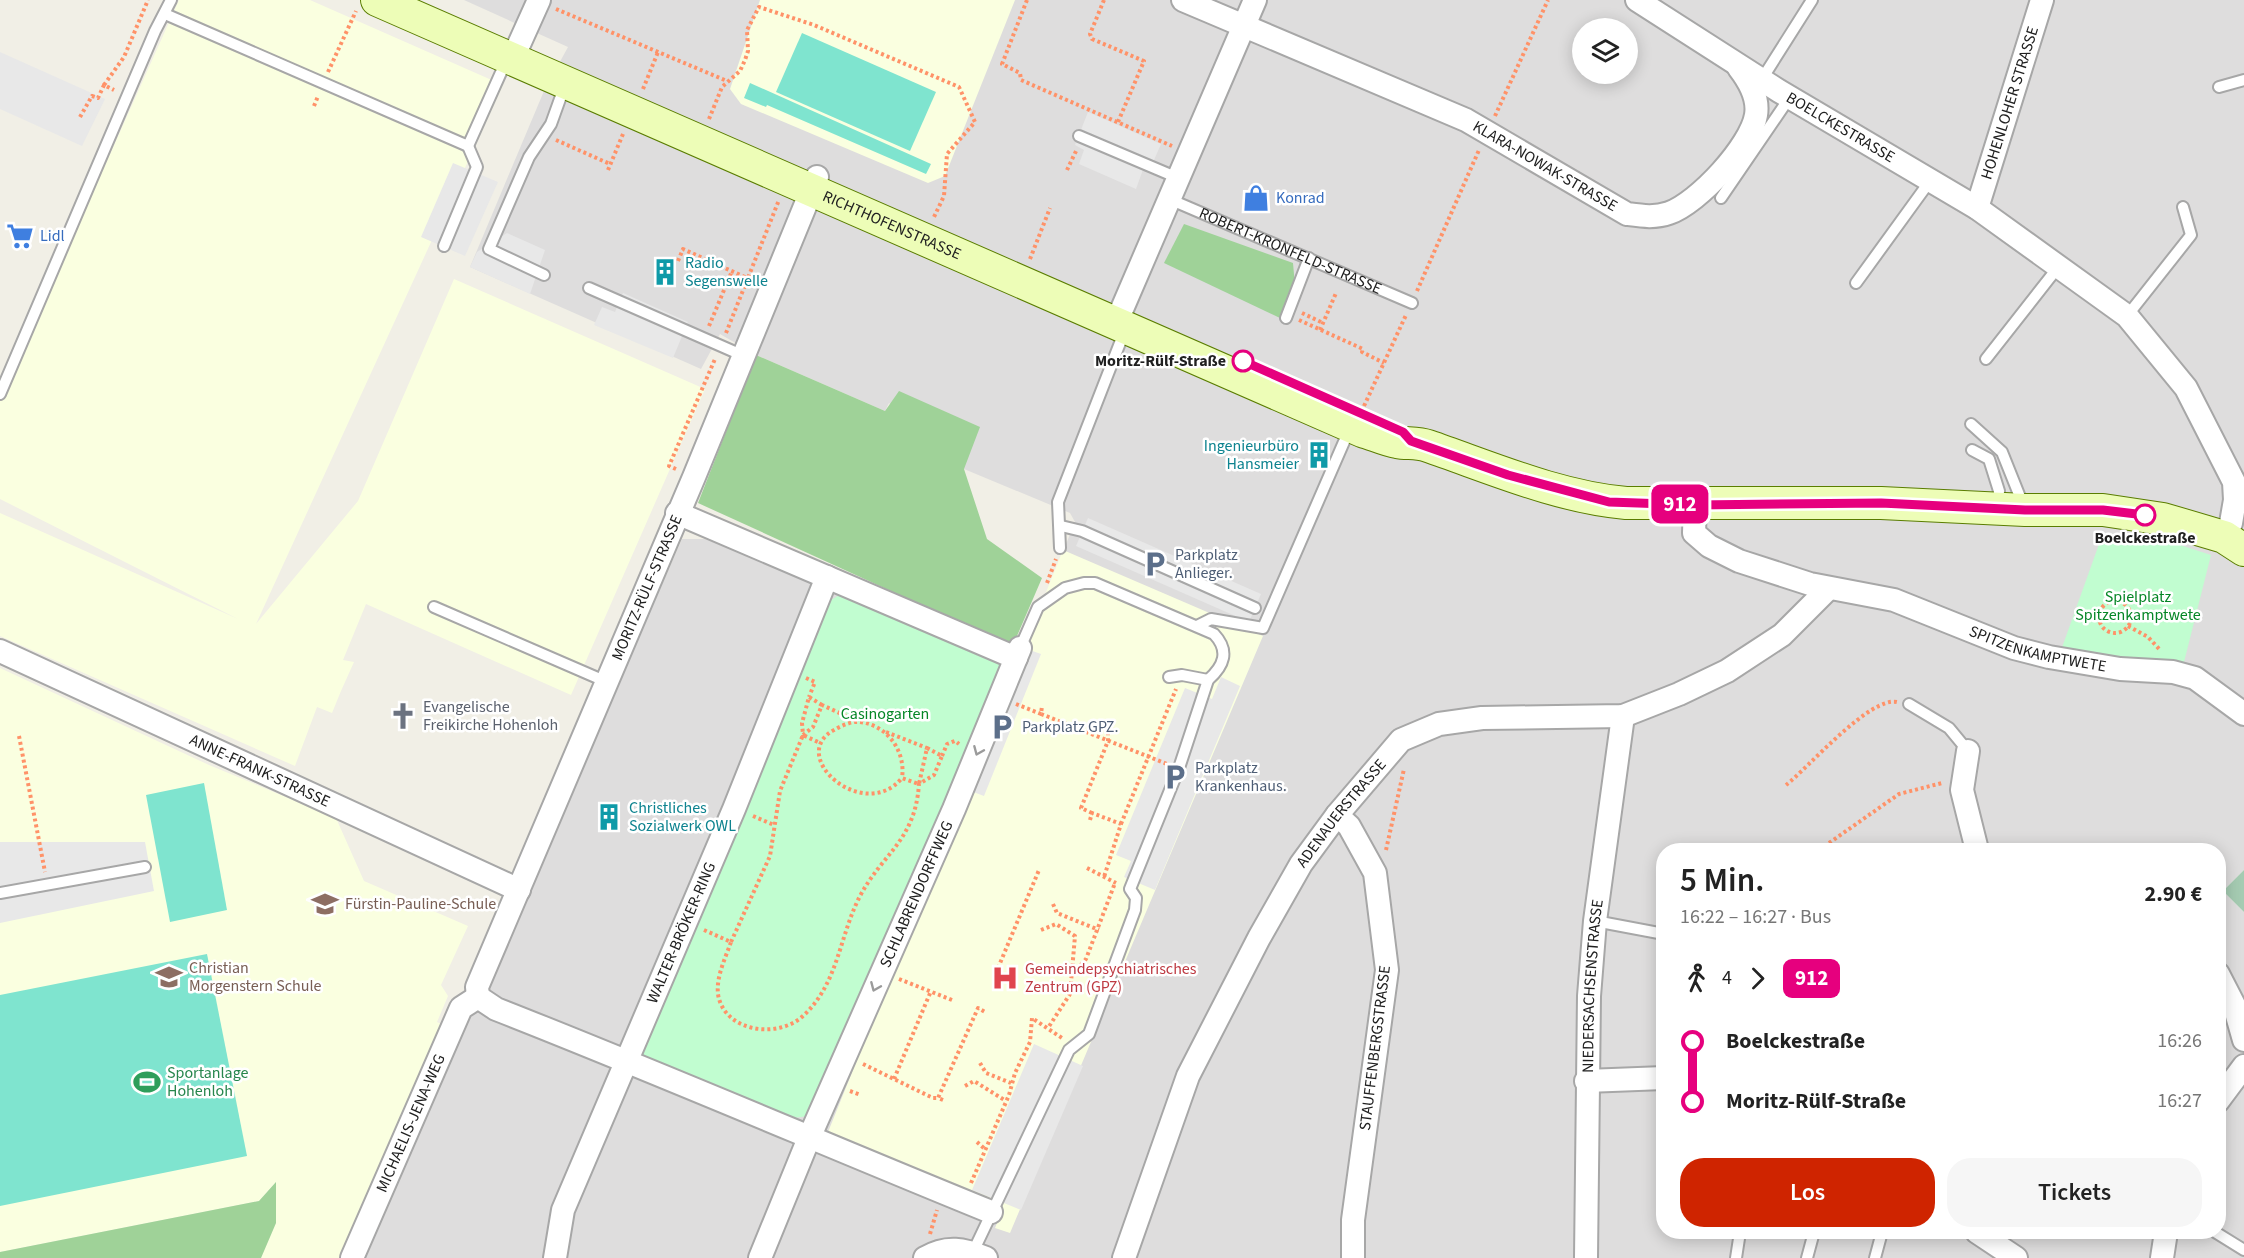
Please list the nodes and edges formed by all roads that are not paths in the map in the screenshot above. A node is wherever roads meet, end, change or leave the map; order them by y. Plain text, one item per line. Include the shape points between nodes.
1 (171, 0) edge
2 (413, 0) edge
3 (1182, 0) edge
4 (1255, 0) edge
5 (1637, 0) edge
6 (1812, 0) edge
7 (2042, 0) edge
8 (368, 1) edge
9 (539, 1) edge
10 (165, 14) junction
11 (1244, 26) junction
12 (528, 60) junction
13 (1733, 60) junction
14 (1762, 79) junction
15 (2244, 80) edge
16 (2219, 87) dead end
17 (1791, 96) junction
18 (1080, 137) road end
19 (468, 146) junction
20 (1178, 178) junction
21 (801, 179) junction
22 (1930, 181) junction
23 (1721, 198) dead end
24 (1169, 199) junction
25 (2183, 207) dead end
26 (1977, 208) junction
27 (887, 215) junction
28 (444, 246) dead end
29 (1309, 258) junction
30 (2059, 266) junction
31 (544, 275) dead end
32 (1856, 283) dead end
33 (589, 288) dead end
34 (1412, 303) road end
35 (1288, 313) road end
36 (2127, 316) junction
37 (1130, 322) junction
38 (745, 356) junction
39 (1986, 358) dead end
40 (0, 394) edge
41 (1359, 421) junction
42 (1971, 424) dead end
43 (1972, 450) dead end
44 (2239, 480) edge
45 (1695, 505) junction
46 (2011, 509) junction
47 (677, 513) junction
48 (1061, 526) junction
49 (2234, 544) edge
50 (1060, 548) dead end
51 (827, 576) junction
52 (1828, 589) junction
53 (434, 608) dead end
54 (1255, 608) dead end
55 (1197, 626) junction
56 (0, 651) edge
57 (1018, 653) junction
58 (1169, 677) dead end
59 (1208, 680) junction
60 (607, 682) junction
61 (1909, 704) road end
62 (2244, 714) edge
63 (1623, 716) junction
64 (1968, 751) joint
65 (1337, 814) junction
66 (1975, 843) edge
67 (145, 867) dead end
68 (519, 890) junction
69 (0, 893) edge
70 (1595, 921) junction
71 (1656, 932) edge
72 (2226, 990) edge
73 (478, 998) junction
74 (2244, 1040) edge
75 (626, 1060) junction
76 (2244, 1066) edge
77 (1656, 1078) edge
78 (1586, 1081) junction
79 (2226, 1090) edge
80 (809, 1138) junction
81 (991, 1212) junction
82 (1739, 1239) edge
83 (1812, 1239) edge
84 (1880, 1239) edge
85 (1988, 1239) edge
86 (2165, 1239) edge
87 (2226, 1239) edge
88 (2244, 1250) edge
89 (930, 1255) edge
90 (980, 1255) edge
91 (352, 1258) edge
92 (555, 1258) edge
93 (760, 1258) edge
94 (1124, 1258) edge
95 (1353, 1258) edge
96 (1586, 1258) edge
97 (1736, 1258) edge
98 (1807, 1258) edge
99 (1875, 1258) edge
100 (2016, 1258) edge
101 (2162, 1258) edge

1 - 10 lane
2 - 12 street, RICHTHOFENSTRASSE
3 - 11 street, KLARA-NOWAK-STRASSE
4 - 11 street
5 - 13 street, BOELCKESTRASSE
6 - 14 lane
7 - 26 street, HOHENLOHER STRASSE
8 - 12 street, RICHTHOFENSTRASSE via 455,29
9 - 12 street
10 - 19 lane
10 - 40 lane via 63,240
11 - 13 street, KLARA-NOWAK-STRASSE via 1466,120 1627,214 1649,217 1670,213 1690,201 1745,141 1756,115 1755,94
11 - 20 street
12 - 19 lane
12 - 21 street, RICHTHOFENSTRASSE
12 - 21 street, RICHTHOFENSTRASSE
12 - 31 lane via 551,124 529,157 489,249
13 - 14 street, BOELCKESTRASSE
14 - 17 street, BOELCKESTRASSE
15 - 16 lane
17 - 22 street, BOELCKESTRASSE
17 - 23 lane
18 - 20 lane
19 - 28 lane via 477,166
20 - 24 street
21 - 27 street, RICHTHOFENSTRASSE
21 - 38 street, MORITZ-RÜLF-STRASSE
22 - 26 street, BOELCKESTRASSE
22 - 32 lane
24 - 29 lane, ROBERT-KRONFELD-STRASSE
24 - 37 street
25 - 36 lane via 2191,235
26 - 30 street, BOELCKESTRASSE
27 - 37 street, RICHTHOFENSTRASSE
27 - 37 street, RICHTHOFENSTRASSE
29 - 34 lane, ROBERT-KRONFELD-STRASSE
29 - 35 lane
30 - 36 street, BOELCKESTRASSE
30 - 39 lane
33 - 38 lane
36 - 44 street, BOELCKESTRASSE via 2187,388
37 - 41 street, RICHTHOFENSTRASSE
37 - 48 lane via 1058,502
38 - 47 street, MORITZ-RÜLF-STRASSE
41 - 45 street, RICHTHOFENSTRASSE via 1398,442 1411,441 1508,475 1600,500
41 - 55 lane via 1263,628 1210,619
42 - 46 lane via 2002,452
43 - 46 lane via 1989,459 1999,491
44 - 49 street, BOELCKESTRASSE via 2231,523
45 - 46 street, RICHTHOFENSTRASSE via 1881,503
45 - 52 street, SPITZENKAMPTWETE via 1694,533 1709,546 1739,561
46 - 49 street, RICHTHOFENSTRASSE via 2126,512 2163,519
47 - 51 street
47 - 60 street, MORITZ-RÜLF-STRASSE
48 - 50 lane
48 - 54 lane via 1082,531
51 - 57 street
51 - 75 street, WALTER-BRÖKER-RING
52 - 62 street, SPITZENKAMPTWETE via 1894,600 2014,648 2049,657 2195,678
52 - 63 street, ADENAUERSTRASSE via 1782,635 1727,671
53 - 60 lane
55 - 57 lane via 1095,583 1084,583 1065,588 1038,607
55 - 59 lane via 1214,634 1224,649 1222,666
56 - 68 street, ANNE-FRANK-STRASSE
57 -> 80 street, SCHLABRENDORFFWEG
58 - 59 lane
59 - 81 lane via 1179,768 1130,889 1136,898 1135,910 1089,1034 1069,1050
60 - 68 street, MORITZ-RÜLF-STRASSE
61 - 64 lane via 1949,728
63 - 65 street, ADENAUERSTRASSE via 1482,718 1439,724 1401,740
63 - 70 street, NIEDERSACHSENSTRASSE
64 - 66 street via 1962,790
65 - 94 street, ADENAUERSTRASSE via 1300,864 1188,1076
65 - 95 street, STAUFFENBERGSTRASSE via 1349,826 1375,873 1387,970 1353,1220
67 - 69 lane
68 - 73 street, MORITZ-RÜLF-STRASSE via 477,987
70 - 71 lane
70 - 78 street, NIEDERSACHSENSTRASSE
72 - 74 street
73 - 75 street via 496,1009
73 - 91 street, MICHAELIS-JENA-WEG via 460,1008
75 - 80 street
75 - 92 street, WALTER-BRÖKER-RING via 563,1210
76 - 79 street
77 - 78 street
78 - 96 street, NIEDERSACHSENSTRASSE
80 - 81 street
80 - 93 street
81 - 90 lane
82 - 97 lane
83 - 98 lane
84 - 99 lane
85 - 100 street
86 - 101 street
87 - 88 lane
89 - 90 street via 959,1248

